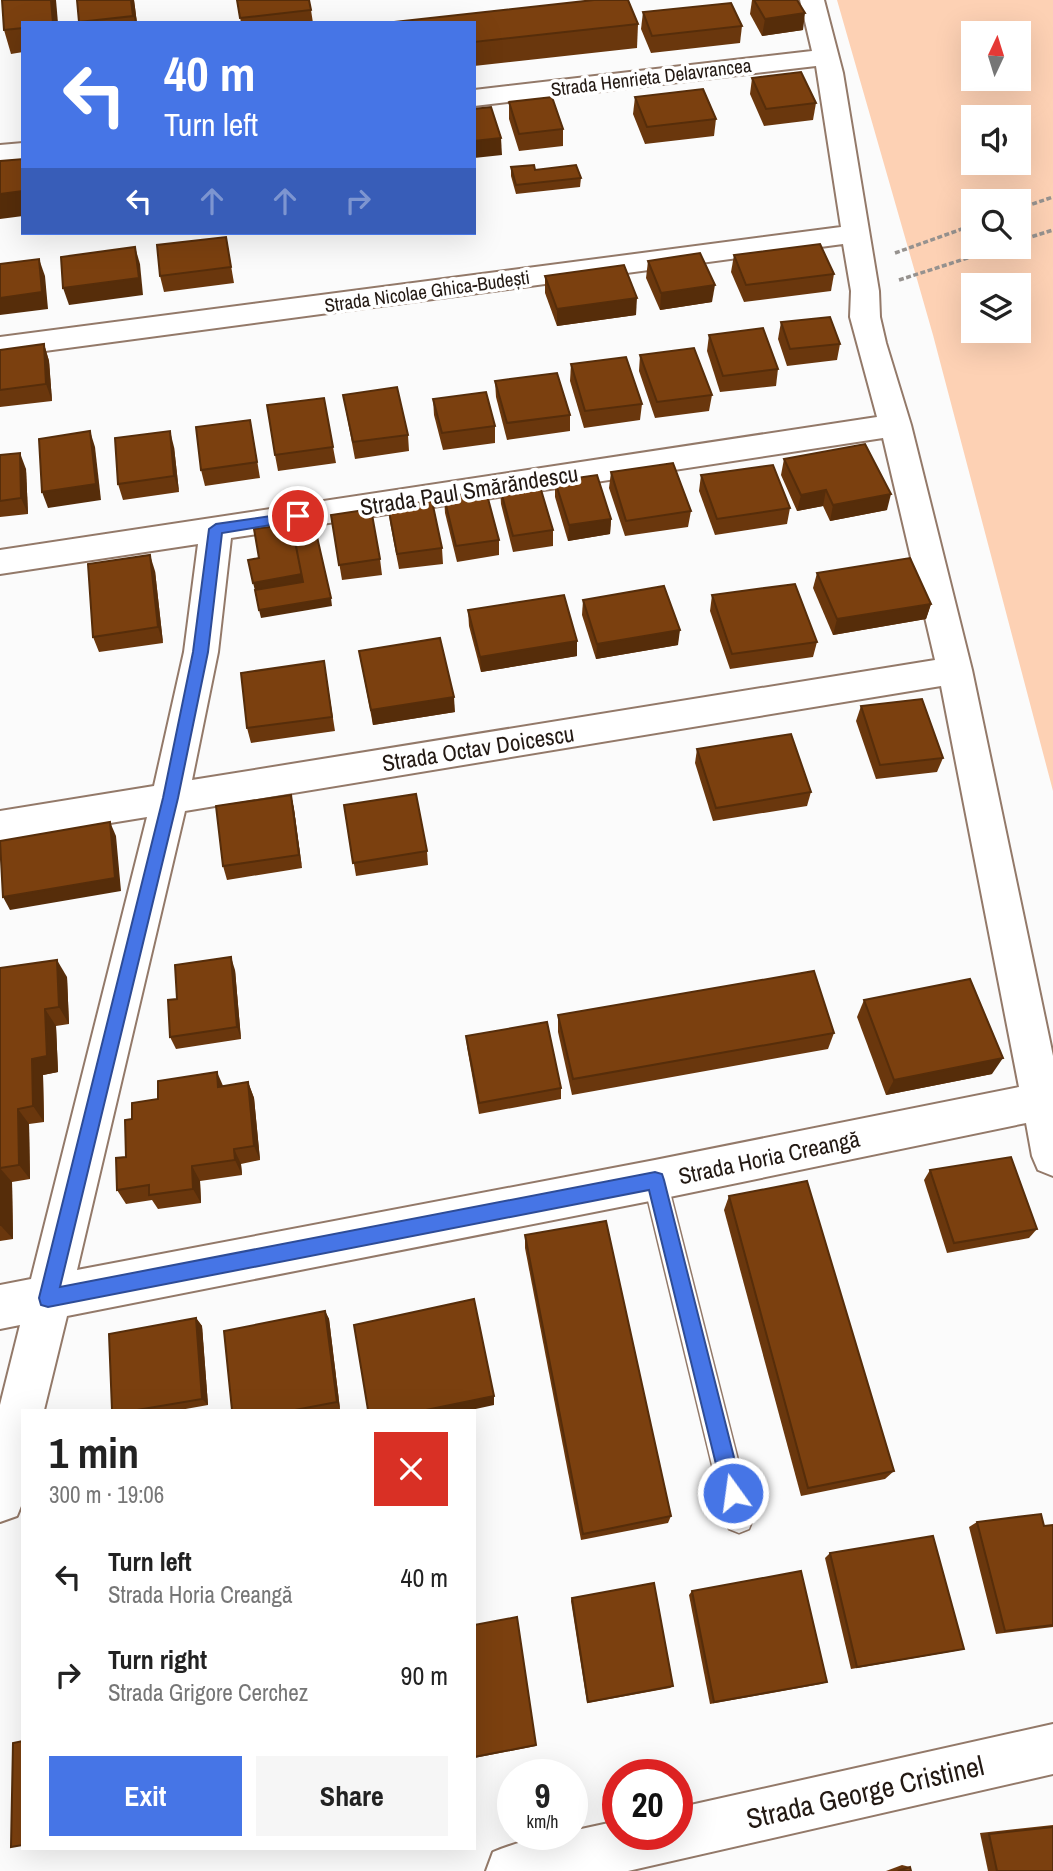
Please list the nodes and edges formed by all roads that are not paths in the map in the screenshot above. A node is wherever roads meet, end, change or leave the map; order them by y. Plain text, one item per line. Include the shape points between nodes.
1 (812, 0) edge
2 (827, 57) junction
3 (476, 98) edge
4 (21, 151) edge
5 (0, 153) edge
6 (854, 234) junction
7 (0, 347) edge
8 (896, 425) junction
9 (216, 529) junction
10 (0, 562) edge
11 (955, 670) junction
12 (170, 798) junction
13 (0, 826) edge
14 (1043, 1101) junction
15 (1053, 1156) edge
16 (655, 1180) junction
17 (48, 1298) junction
18 (0, 1307) edge
19 (21, 1409) edge
20 (21, 1411) edge
21 (0, 1499) edge
22 (739, 1519) dead end
23 (1053, 1749) edge
24 (693, 1830) edge
25 (606, 1850) edge
26 (512, 1871) edge

1 - 2 street
2 - 3 street, Strada Henrieta Delavrancea
2 - 6 street
4 - 5 street
6 - 7 street, Strada Nicolae Ghica-Budești
6 - 8 street via 865,317
8 - 9 street, Strada Paul Smărăndescu
8 - 11 street
9 - 10 street, Strada Paul Smărăndescu
9 - 12 street via 201,652
11 - 12 street, Strada Octav Doicescu
11 - 14 street
12 - 13 street, Strada Octav Doicescu
12 - 17 street
14 - 15 street
14 - 16 street, Strada Horia Creangă
16 - 17 street, Strada Horia Creangă
16 - 22 lane
17 - 18 street, Strada Horia Creangă
17 - 19 street
20 - 21 street
23 - 24 street, Strada George Cristinel
25 - 26 street, Strada George Cristinel

